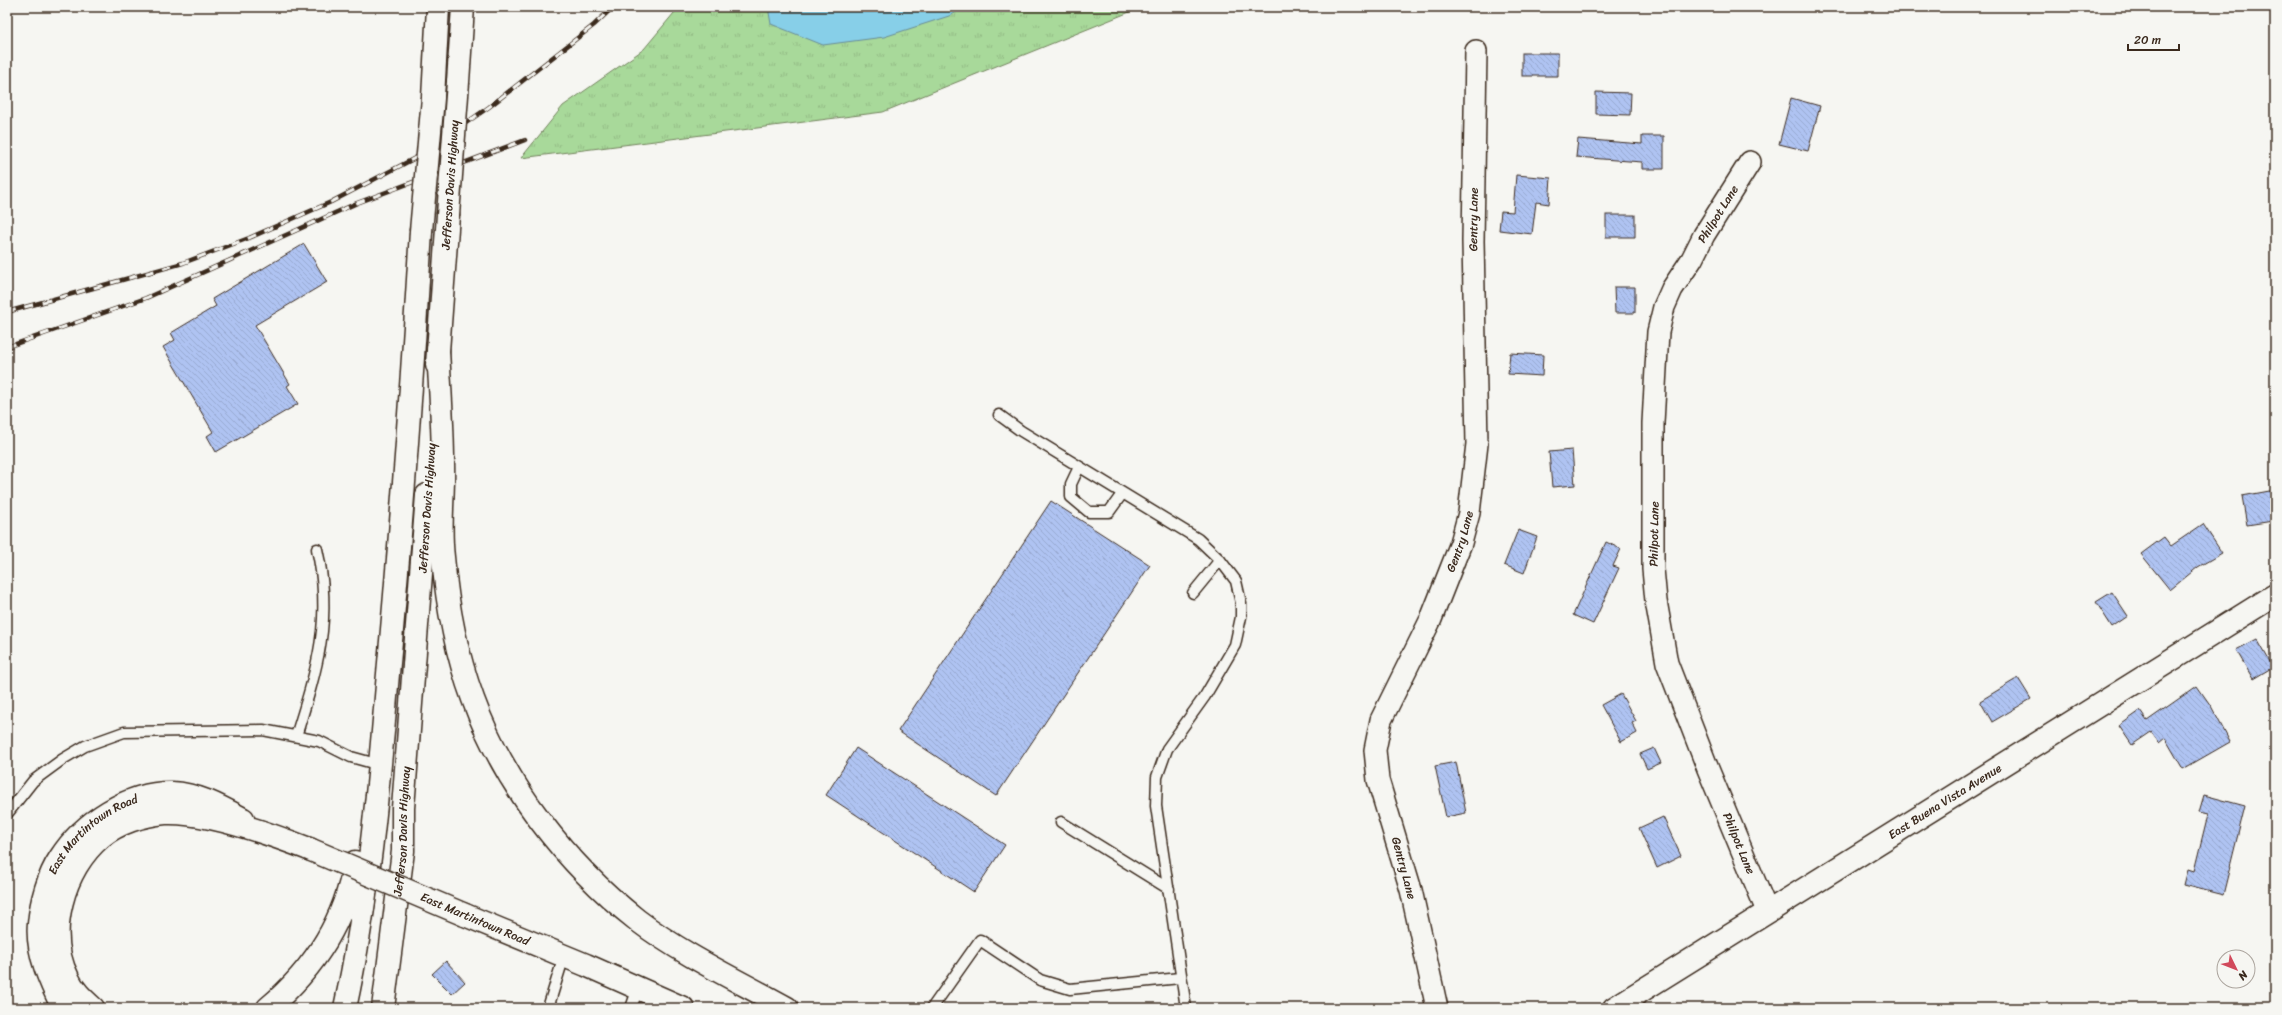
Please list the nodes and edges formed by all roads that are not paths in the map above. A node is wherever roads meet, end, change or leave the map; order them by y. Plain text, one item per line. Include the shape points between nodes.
1 (438, 7) edge
2 (463, 7) edge
3 (1476, 51) dead end
4 (1750, 162) dead end
5 (438, 350) junction
6 (999, 415) dead end
7 (1079, 467) junction
8 (1122, 494) junction
9 (317, 549) dead end
10 (1220, 560) junction
11 (1193, 593) dead end
12 (2275, 595) edge
13 (296, 736) junction
14 (380, 769) junction
15 (7, 814) edge
16 (1061, 822) dead end
17 (267, 832) junction
18 (1168, 889) junction
19 (1767, 911) junction
20 (564, 956) junction
21 (1180, 978) junction
22 (638, 988) junction
23 (63, 1008) edge
24 (93, 1008) edge
25 (268, 1008) edge
26 (345, 1008) edge
27 (383, 1008) edge
28 (548, 1008) edge
29 (631, 1008) edge
30 (683, 1008) edge
31 (787, 1008) edge
32 (932, 1008) edge
33 (1186, 1008) edge
34 (1437, 1008) edge
35 (1614, 1008) edge

1 - 14 main road, Jefferson Davis Highway, bridge
2 - 5 main road, Jefferson Davis Highway, bridge
3 - 34 street, Gentry Lane via 1473,241 1476,444 1472,491 1461,543 1448,581 1381,720 1375,750 1378,780 1411,890
4 - 19 street, Philpot Lane via 1672,289 1664,307 1658,332 1653,423 1653,569 1667,664
5 - 27 main road, Jefferson Davis Highway via 403,808 402,851
5 - 31 main road via 443,466 440,516 447,593 464,670 473,700 489,735 528,803 560,847 611,898 676,947
6 - 7 lane
7 - 8 lane
7 - 8 lane via 1071,484 1071,497 1089,512 1109,512
8 - 10 lane via 1198,539
9 - 13 lane via 324,589 323,634
10 - 11 lane
10 - 18 lane via 1236,581 1242,617 1239,632 1228,658 1205,696 1167,749 1157,776 1156,806
12 - 19 main road, East Buena Vista Avenue
13 - 14 lane via 319,741
13 - 15 lane via 264,730 124,732 85,746 63,759 33,781
14 - 25 main road via 362,826 352,883 334,928 324,948 303,976
14 - 26 main road, Jefferson Davis Highway via 358,937
16 - 18 lane
17 - 20 main road, East Martintown Road, bridge
17 - 23 main road, East Martintown Road via 222,807 191,796 171,793 137,798 116,807 95,821 60,858 45,892 38,925 44,963
17 - 24 main road, East Martintown Road via 187,815 165,814 132,820 101,838 84,856 74,872 58,917 58,932 67,978 78,995
18 - 21 lane
19 - 35 main road, East Buena Vista Avenue
20 - 22 main road, East Martintown Road
20 - 28 lane
21 - 32 lane via 1070,989 1040,980 980,940
21 - 33 lane
22 - 29 lane
22 - 30 main road, East Martintown Road

